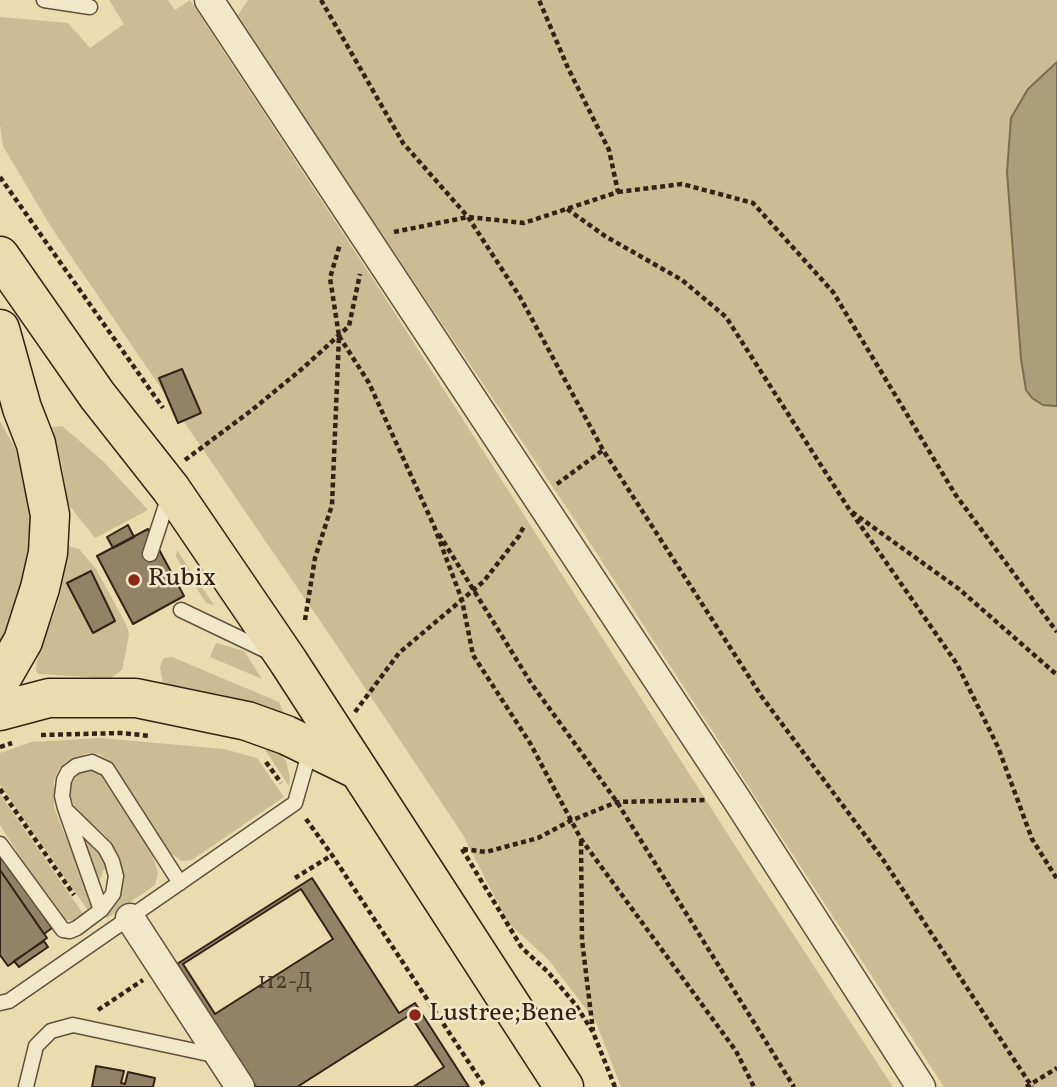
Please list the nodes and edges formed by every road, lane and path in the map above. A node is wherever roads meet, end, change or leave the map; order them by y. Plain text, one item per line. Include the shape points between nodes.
1 (44, 0) edge
2 (209, 0) edge
3 (321, 0) edge
4 (539, 0) edge
5 (90, 8) dead end
6 (0, 177) edge
7 (618, 192) junction
8 (567, 209) junction
9 (349, 213) junction
10 (468, 218) junction
11 (367, 238) junction
12 (0, 256) edge
13 (1, 336) edge
14 (339, 336) junction
15 (11, 393) edge
16 (97, 395) junction
17 (163, 408) dead end
18 (603, 450) junction
19 (166, 482) junction
20 (537, 499) junction
21 (849, 509) junction
22 (433, 526) junction
23 (150, 554) dead end
24 (474, 589) junction
25 (461, 600) junction
26 (181, 610) dead end
27 (305, 620) dead end
28 (1057, 632) edge
29 (288, 661) junction
30 (1057, 675) edge
31 (0, 681) edge
32 (12, 725) edge
33 (37, 735) dead end
34 (159, 736) dead end
35 (323, 740) junction
36 (0, 747) edge
37 (260, 753) dead end
38 (0, 789) edge
39 (737, 800) junction
40 (617, 802) junction
41 (295, 803) junction
42 (65, 808) junction
43 (570, 821) junction
44 (581, 839) junction
45 (0, 844) edge
46 (332, 855) junction
47 (295, 878) dead end
48 (1057, 879) edge
49 (180, 883) junction
50 (96, 915) junction
51 (130, 918) junction
52 (161, 965) junction
53 (0, 1003) edge
54 (73, 1025) junction
55 (593, 1032) junction
56 (1057, 1068) edge
57 (1030, 1086) edge
58 (26, 1087) edge
59 (233, 1087) edge
60 (240, 1087) edge
61 (485, 1087) edge
62 (564, 1087) edge
63 (615, 1087) edge
64 (754, 1087) edge
65 (794, 1087) edge
66 (921, 1087) edge

1 - 5 lane
2 - 9 street
3 - 10 path via 403,143
4 - 7 path via 609,150
6 - 17 path
7 - 8 path
7 - 28 path via 682,184 753,203 833,292 955,494
8 - 10 path via 524,223
8 - 21 path via 681,280 726,317
9 - 11 street
9 - 14 path via 330,278
10 - 11 path
10 - 18 path via 520,297
11 - 14 path via 349,326
11 - 20 street
12 - 16 main road
13 - 15 main road
13 - 16 main road
14 - 19 path
14 - 22 path via 369,383
14 - 27 path via 332,505 315,558
15 - 31 main road via 36,444 50,515 40,589 23,641
16 - 19 main road
18 - 20 path
18 - 57 path via 762,697 882,858
19 - 23 lane
19 - 29 main road
20 - 24 path via 519,536
20 - 39 street
21 - 30 path via 959,589
21 - 48 path via 957,664 998,747 1032,839
22 - 24 path
22 - 25 path
24 - 25 path
24 - 40 path via 531,682
25 - 35 path via 399,653 362,705
25 - 43 path via 473,655 530,743
26 - 29 lane
29 - 35 main road
32 - 35 main road via 49,698 136,698
32 - 36 path
33 - 34 path
35 - 41 lane
35 - 62 main road via 360,771
37 - 41 path
38 - 50 path
39 - 40 path
39 - 66 street
40 - 43 path
40 - 65 path
41 - 46 path
41 - 49 lane
42 - 49 lane via 62,788 68,772 92,762 107,769
42 - 50 lane
42 - 50 lane via 112,861 116,876 113,894
43 - 44 path
43 - 55 path via 538,838 486,852 462,849 522,948 548,972
44 - 55 path via 582,940
44 - 64 path via 736,1051
45 - 50 lane via 63,930 70,931
46 - 47 path
46 - 61 path
49 - 51 lane
51 - 52 street
51 - 53 lane
52 - 54 path via 138,985
52 - 60 street
54 - 58 lane via 51,1031 36,1046
54 - 59 lane via 209,1054 228,1072
55 - 63 path
56 - 57 path

